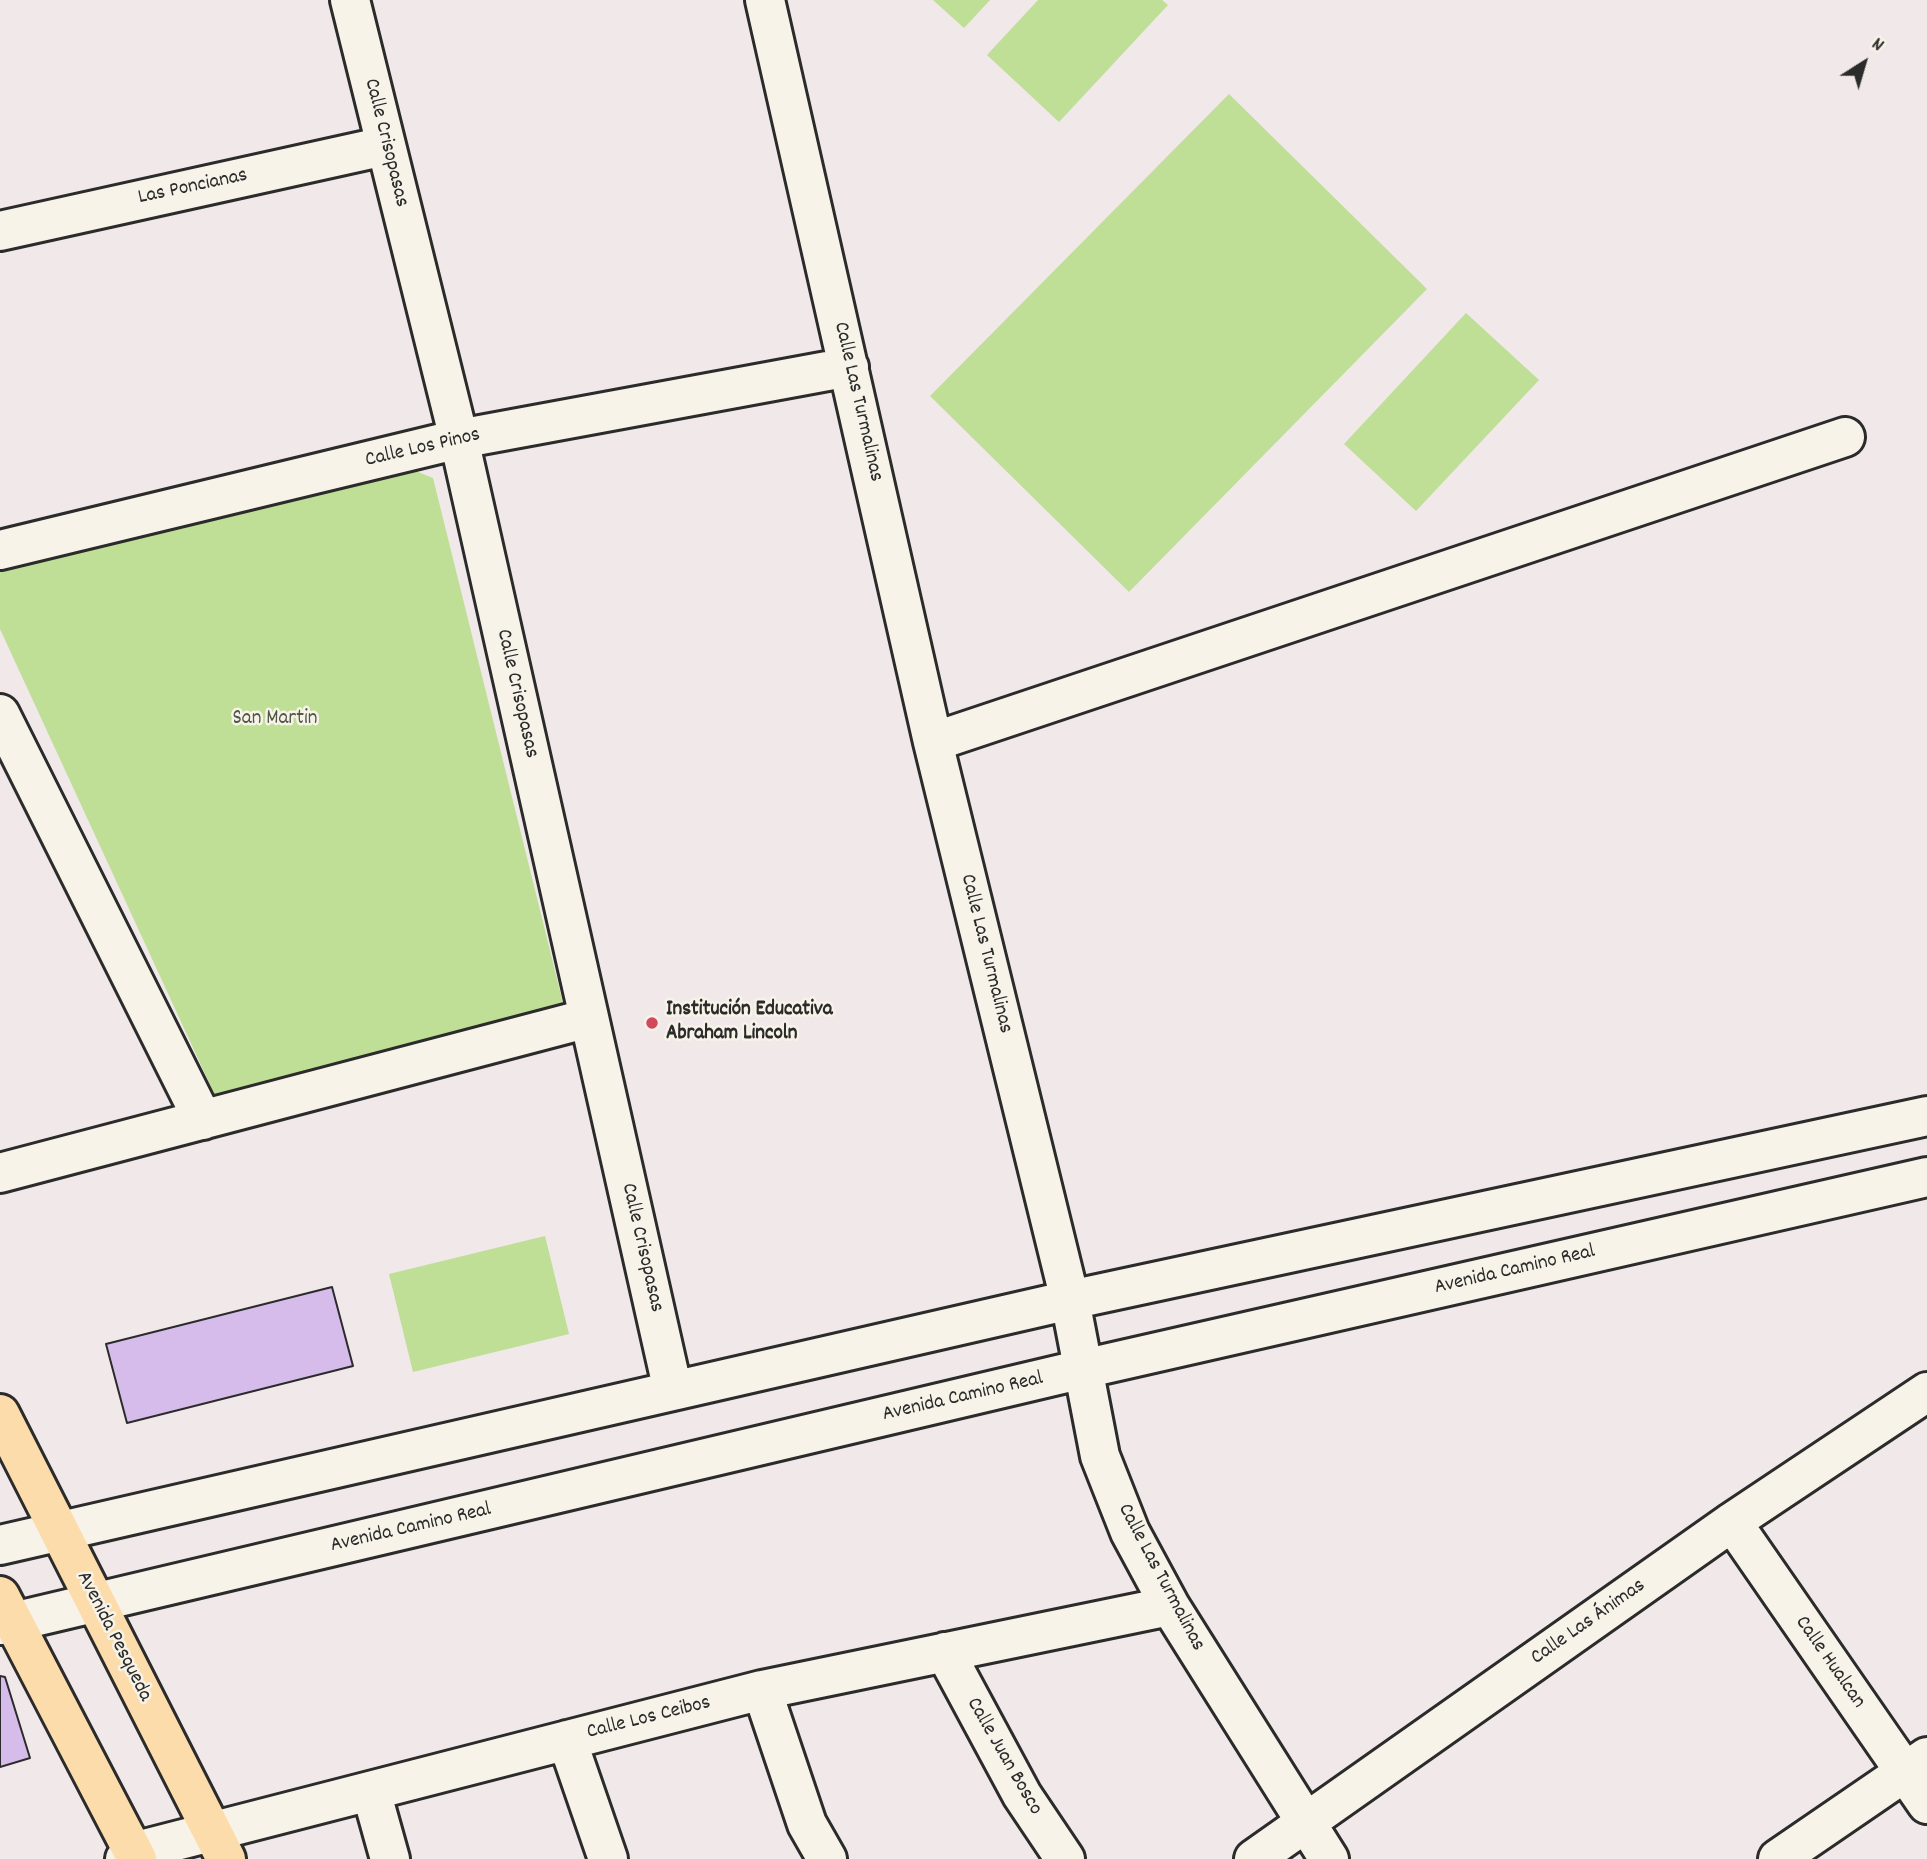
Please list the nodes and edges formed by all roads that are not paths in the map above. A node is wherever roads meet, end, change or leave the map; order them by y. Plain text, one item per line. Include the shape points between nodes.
1 (350, 0) edge
2 (765, 0) edge
3 (385, 146) junction
4 (0, 231) edge
5 (849, 367) junction
6 (1845, 437) dead end
7 (459, 439) junction
8 (0, 550) edge
9 (0, 715) edge
10 (933, 742) junction
11 (589, 1018) junction
12 (1927, 1116) edge
13 (203, 1120) junction
14 (0, 1173) edge
15 (1927, 1177) edge
16 (1070, 1300) junction
17 (1083, 1369) junction
18 (673, 1391) junction
19 (1927, 1392) edge
20 (0, 1414) edge
21 (1732, 1522) junction
22 (58, 1532) junction
23 (0, 1545) edge
24 (96, 1604) junction
25 (1170, 1606) junction
26 (4, 1614) edge
27 (945, 1652) junction
28 (762, 1690) junction
29 (567, 1740) junction
30 (1916, 1765) edge
31 (371, 1791) junction
32 (1927, 1804) edge
33 (1306, 1824) junction
34 (220, 1845) edge
35 (132, 1857) edge
36 (390, 1859) edge
37 (608, 1859) edge
38 (827, 1859) edge
39 (1065, 1859) edge
40 (1254, 1859) edge
41 (1329, 1859) edge
42 (1779, 1859) edge

1 - 3 street, Calle Crisopasas
2 - 5 street, Calle Las Turmalinas
3 - 4 street, Las Poncianas
3 - 7 street, Calle Crisopasas
5 - 7 street, Calle Los Pinos
5 - 10 street, Calle Las Turmalinas
6 - 10 street
7 - 8 street, Calle Los Pinos
7 - 11 street, Calle Crisopasas
9 - 13 street
10 - 16 street, Calle Las Turmalinas
11 - 13 street
11 - 18 street, Calle Crisopasas
12 - 16 street
13 - 14 street
15 - 17 street, Avenida Camino Real
16 - 17 street, Calle Las Turmalinas
16 - 18 street
17 - 24 street, Avenida Camino Real
17 - 25 street, Calle Las Turmalinas via 1100,1456 1130,1532
18 - 22 street
19 - 21 street, Calle Las Ánimas
20 - 22 main road, Avenida Pesqueda
21 - 30 street, Calle Hualcan
21 - 33 street, Calle Las Ánimas
22 - 23 street
22 - 24 main road, Avenida Pesqueda
24 - 26 street, Avenida Camino Real
24 - 34 main road, Avenida Pesqueda
25 - 27 street, Calle Los Ceibos
25 - 33 street, Calle Las Turmalinas
26 - 35 main road
27 - 28 street, Calle Los Ceibos
27 - 39 street, Calle Juan Bosco via 1022,1795
28 - 29 street, Calle Los Ceibos
28 - 38 street via 807,1824
29 - 31 street, Calle Los Ceibos
29 - 37 street
30 - 32 street, Calle Hualcan
30 - 42 street
31 - 34 street, Calle Los Ceibos
31 - 36 street
33 - 40 street, Calle Las Ánimas
33 - 41 street, Calle Las Turmalinas
34 - 35 street, Calle Los Ceibos

